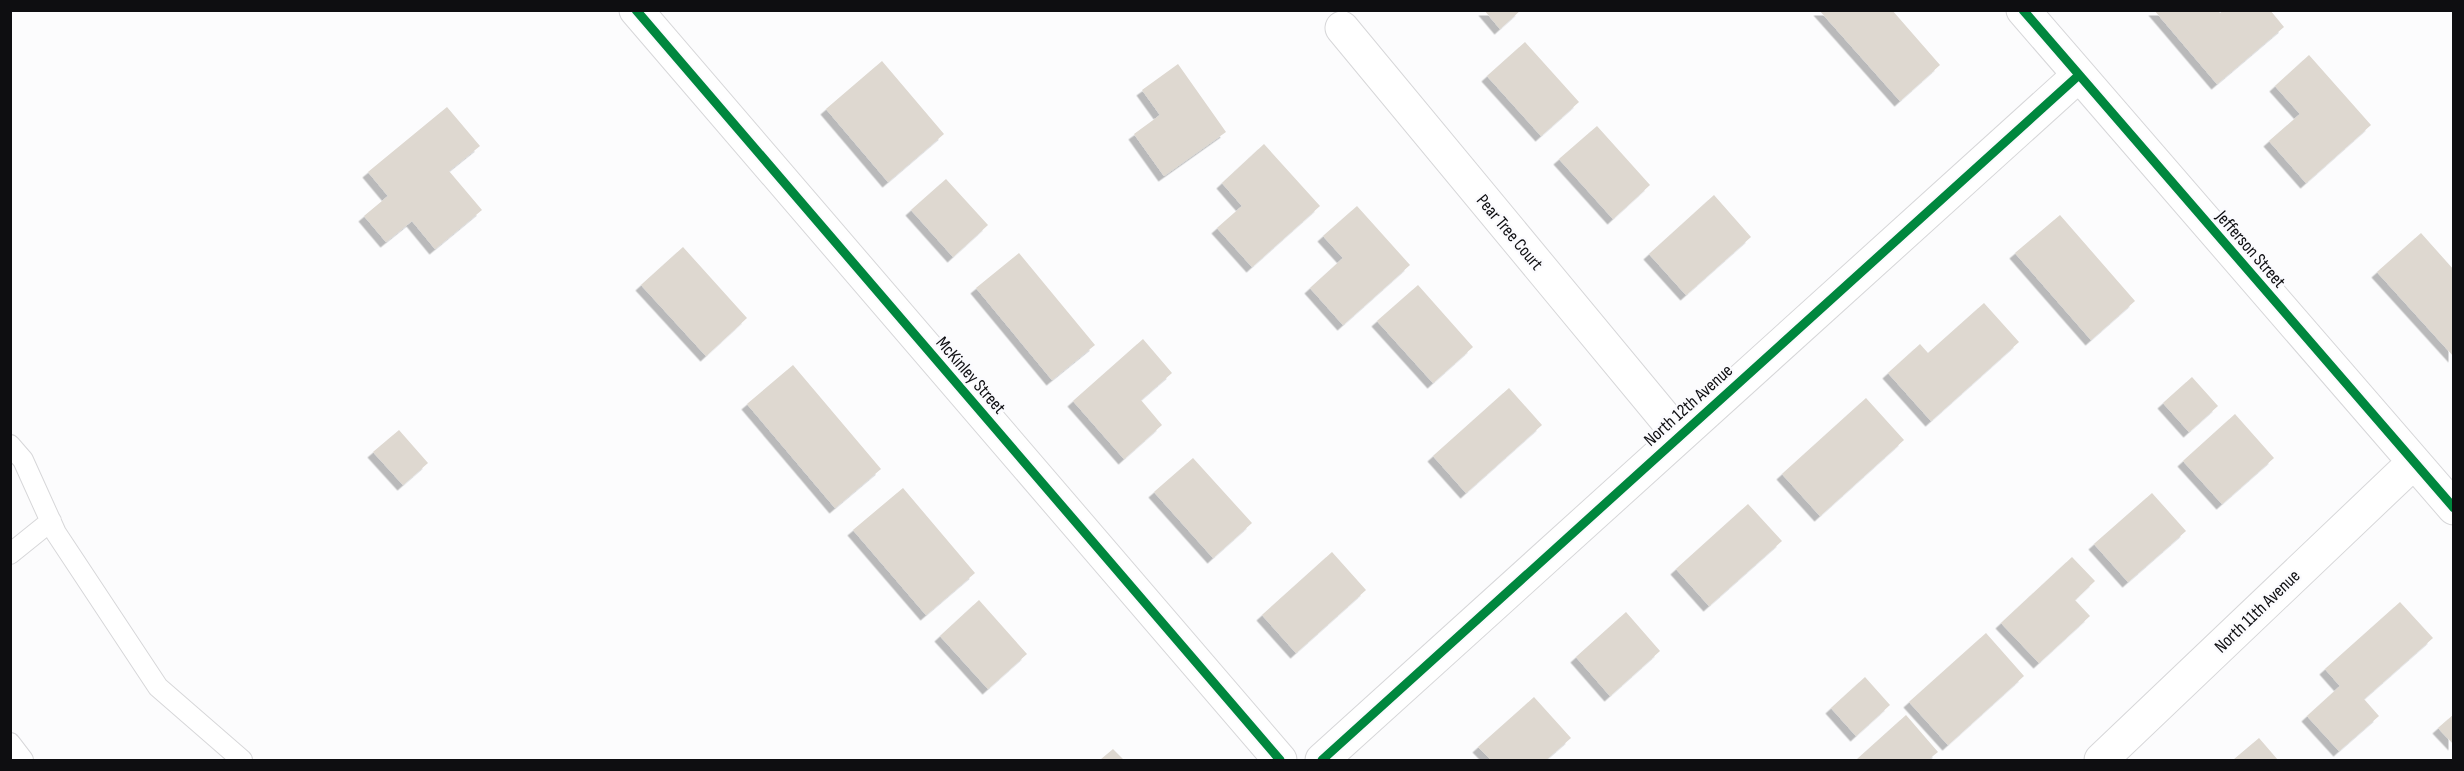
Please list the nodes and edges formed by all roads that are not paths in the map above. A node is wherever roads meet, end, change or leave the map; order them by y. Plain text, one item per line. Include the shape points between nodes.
1 (636, 10) edge
2 (2024, 10) edge
3 (1342, 28) dead end
4 (2079, 75) junction
5 (1679, 435) junction
6 (10, 445) edge
7 (2414, 462) junction
8 (2454, 508) edge
9 (51, 521) junction
10 (10, 554) edge
11 (10, 742) edge
12 (23, 760) edge
13 (242, 760) edge
14 (1280, 760) edge
15 (1322, 760) edge
16 (2101, 760) edge

1 - 14 street, McKinley Street
2 - 4 street, Jefferson Street
3 - 5 street, Pear Tree Court
4 - 5 street, North 12th Avenue
4 - 7 street, Jefferson Street
5 - 15 street, North 12th Avenue
6 - 9 lane via 23,460
7 - 8 street, Jefferson Street
7 - 16 street, North 11th Avenue
9 - 10 lane
9 - 13 lane via 158,687
11 - 12 lane

